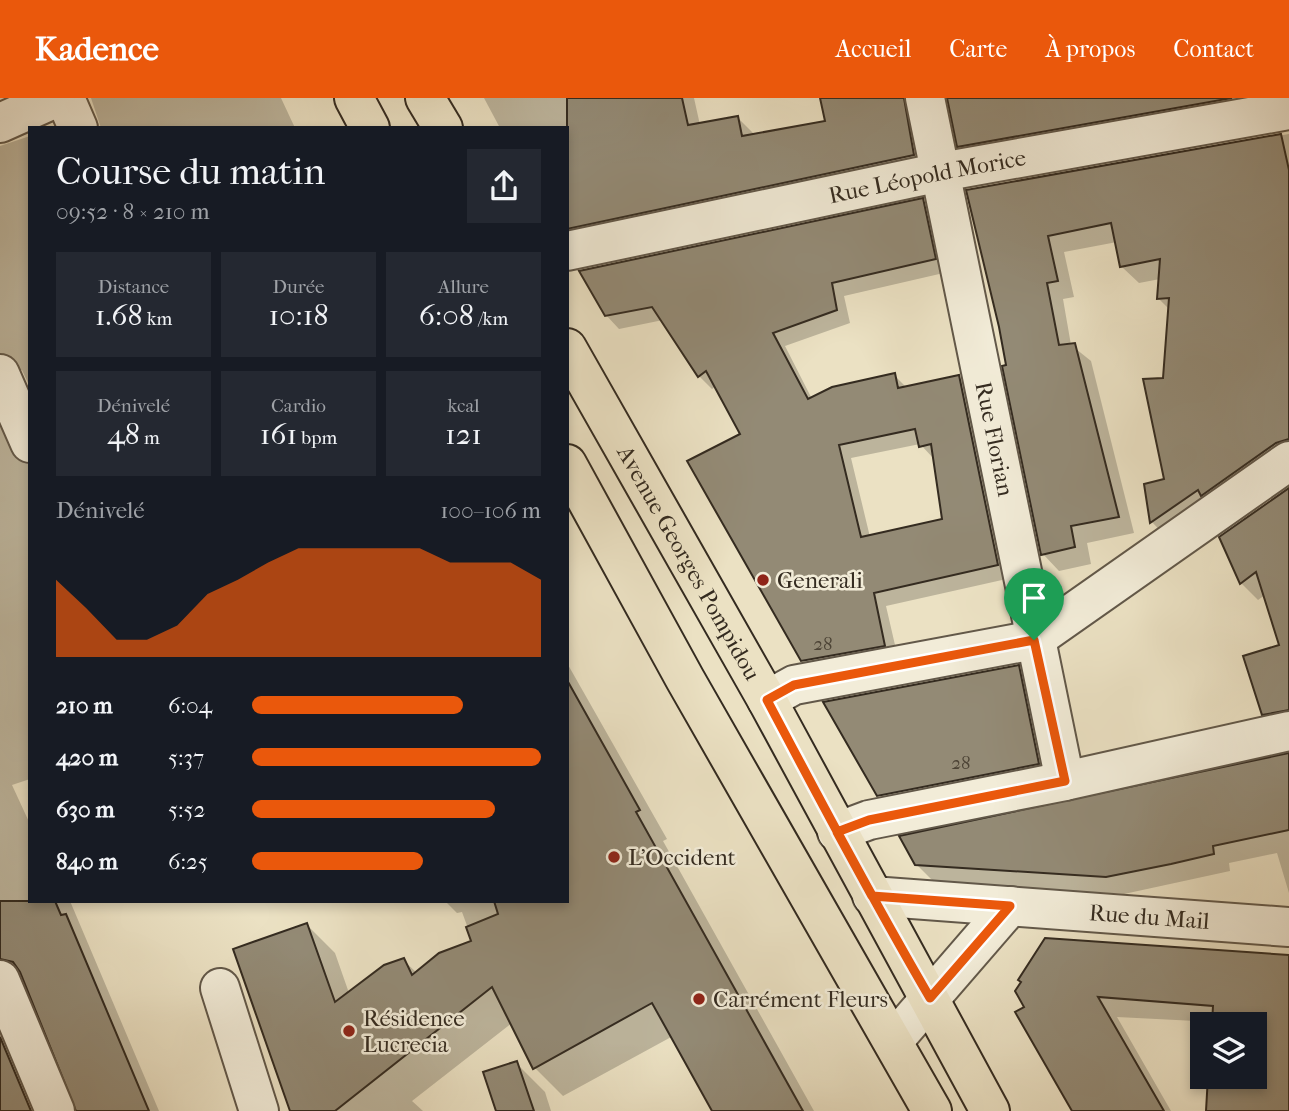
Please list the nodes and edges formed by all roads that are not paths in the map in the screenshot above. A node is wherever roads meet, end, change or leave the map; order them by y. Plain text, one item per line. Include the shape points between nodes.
1 (56, 98) edge
2 (65, 98) edge
3 (354, 98) edge
4 (425, 98) edge
5 (925, 98) edge
6 (1289, 110) edge
7 (0, 123) edge
8 (77, 126) edge
9 (369, 126) edge
10 (442, 126) edge
11 (942, 172) junction
12 (569, 251) edge
13 (569, 352) edge
14 (10, 394) edge
15 (28, 438) edge
16 (1289, 461) edge
17 (569, 468) edge
18 (1034, 640) junction
19 (767, 700) junction
20 (1289, 731) edge
21 (1065, 781) junction
22 (837, 832) junction
23 (872, 896) junction
24 (1010, 906) junction
25 (1289, 927) edge
26 (0, 980) edge
27 (220, 988) dead end
28 (930, 998) junction
29 (894, 1040) junction
30 (55, 1111) edge
31 (258, 1111) edge
32 (932, 1111) edge
33 (990, 1111) edge

1 - 7 street
2 - 8 street
3 - 9 main road
4 - 10 main road
5 - 11 street, Rue Florian
6 - 11 street, Rue Léopold Morice
11 - 12 street, Rue Léopold Morice
11 - 18 street, Rue Florian
13 - 19 main road, Avenue Georges Pompidou
14 - 15 street
16 - 18 street
17 - 29 main road
18 - 19 street via 794,685
18 - 21 street, Rue Florian
19 - 22 main road, Avenue Georges Pompidou
20 - 21 street
21 - 22 street via 869,820
22 - 23 main road, Avenue Georges Pompidou
23 - 24 street, Rue du Mail
23 - 28 main road, Avenue Georges Pompidou
24 - 25 street, Rue du Mail
24 - 28 street
26 - 30 street
27 - 31 street
28 - 29 street
28 - 33 main road, Avenue Georges Pompidou
29 - 32 main road

